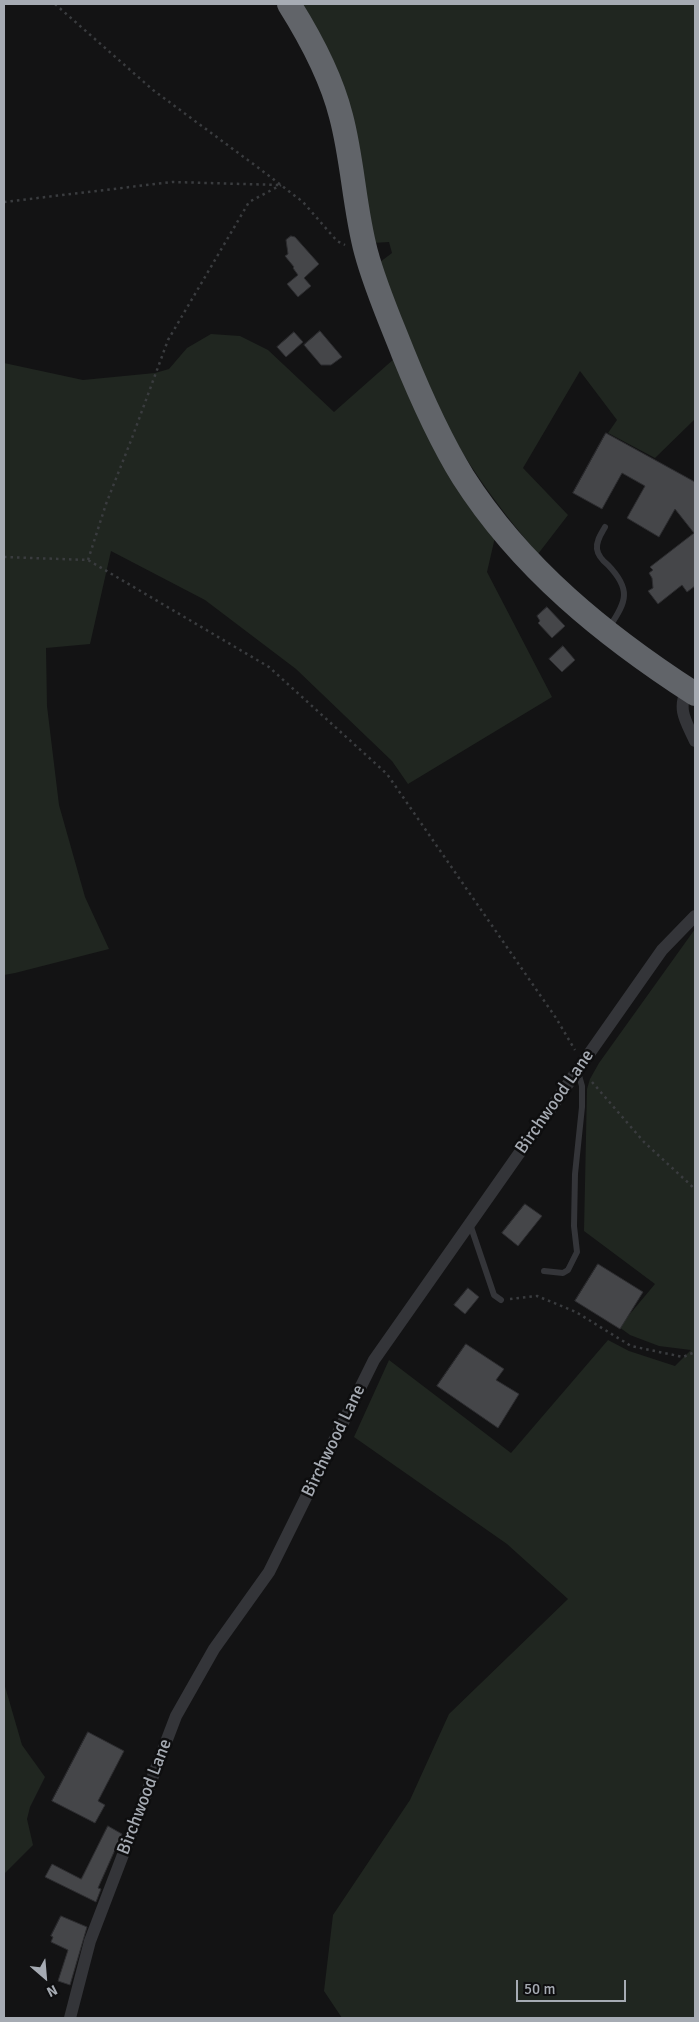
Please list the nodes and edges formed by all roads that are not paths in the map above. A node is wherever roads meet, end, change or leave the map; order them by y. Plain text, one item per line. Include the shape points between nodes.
1 (289, 4) edge
2 (605, 527) dead end
3 (606, 632) junction
4 (691, 691) edge
5 (695, 741) edge
6 (695, 916) edge
7 (580, 1067) junction
8 (470, 1224) junction
9 (544, 1270) dead end
10 (501, 1300) road end
11 (70, 2018) edge

1 - 3 highway via 323,64 336,99 366,255 412,376 441,437 463,476 522,555 555,589
2 - 3 lane via 597,542 597,550 617,575 624,588 625,599
3 - 4 highway
4 - 5 street via 681,702
6 - 7 street, Birchwood Lane via 662,950
7 - 8 street, Birchwood Lane
7 - 9 lane via 582,1106 574,1226 577,1252 563,1273
8 - 10 lane via 494,1296
8 - 11 street, Birchwood Lane via 374,1360 269,1572 214,1649 176,1716 90,1941

